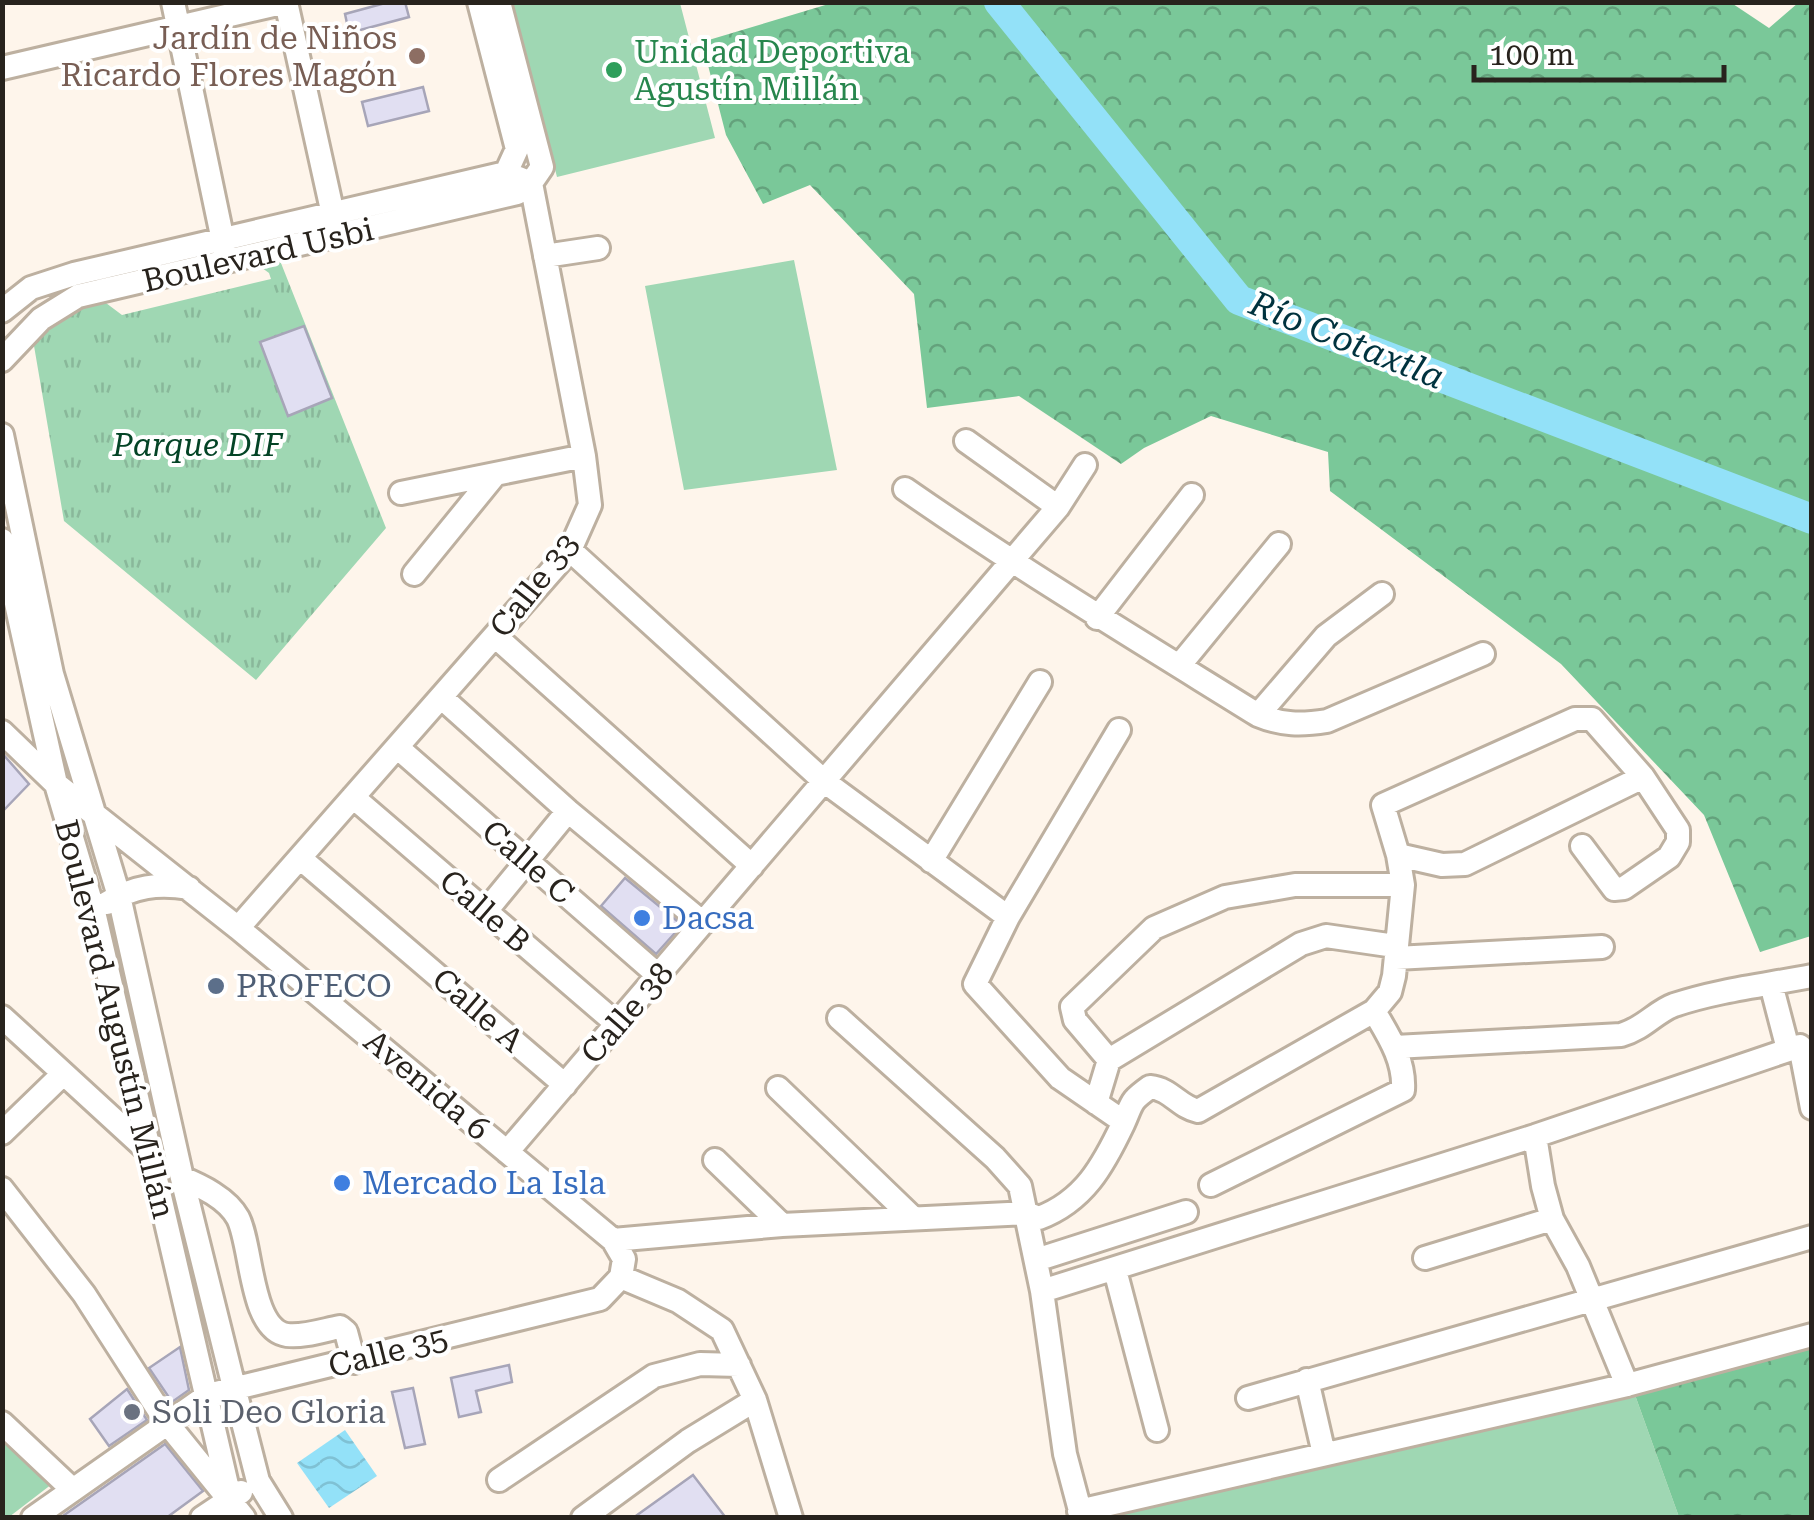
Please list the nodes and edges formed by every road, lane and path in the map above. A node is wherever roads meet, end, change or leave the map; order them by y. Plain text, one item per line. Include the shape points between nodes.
1 (172, 2) edge
2 (286, 2) edge
3 (479, 2) edge
4 (498, 2) edge
5 (180, 28) junction
6 (2, 68) edge
7 (506, 174) junction
8 (531, 182) junction
9 (336, 226) junction
10 (598, 248) dead end
11 (226, 252) junction
12 (545, 256) junction
13 (8, 298) edge
14 (2, 360) edge
15 (2, 435) edge
16 (966, 440) dead end
17 (584, 456) junction
18 (1086, 465) dead end
19 (493, 477) junction
20 (905, 489) dead end
21 (401, 494) dead end
22 (1192, 494) dead end
23 (1058, 507) junction
24 (2, 540) edge
25 (1279, 544) dead end
26 (570, 550) junction
27 (1010, 562) junction
28 (414, 574) dead end
29 (1382, 594) dead end
30 (1097, 618) junction
31 (495, 636) junction
32 (2, 640) edge
33 (1482, 654) dead end
34 (30, 666) junction
35 (1180, 666) junction
36 (52, 674) junction
37 (1040, 682) dead end
38 (441, 697) junction
39 (1258, 714) junction
40 (1119, 730) dead end
41 (2, 732) edge
42 (397, 747) junction
43 (1642, 778) junction
44 (825, 782) junction
45 (56, 784) junction
46 (353, 797) junction
47 (91, 808) junction
48 (568, 811) junction
49 (1582, 846) dead end
50 (1398, 854) junction
51 (300, 858) junction
52 (930, 861) junction
53 (528, 862) junction
54 (752, 866) junction
55 (1402, 885) junction
56 (190, 888) junction
57 (119, 896) junction
58 (94, 912) junction
59 (486, 912) junction
60 (1008, 917) junction
61 (704, 924) junction
62 (238, 928) junction
63 (1602, 947) dead end
64 (1396, 952) junction
65 (658, 976) junction
66 (1812, 976) edge
67 (1771, 984) junction
68 (1374, 1011) junction
69 (2, 1017) edge
70 (840, 1018) dead end
71 (618, 1024) junction
72 (1395, 1047) junction
73 (1788, 1049) junction
74 (1109, 1060) junction
75 (63, 1074) junction
76 (566, 1084) junction
77 (778, 1088) dead end
78 (1096, 1102) junction
79 (1812, 1108) edge
80 (1124, 1122) junction
81 (2, 1132) edge
82 (1535, 1136) junction
83 (148, 1150) junction
84 (507, 1152) junction
85 (715, 1160) dead end
86 (182, 1178) junction
87 (1211, 1186) dead end
88 (2, 1188) edge
89 (1186, 1212) dead end
90 (1026, 1213) junction
91 (913, 1218) junction
92 (1552, 1219) junction
93 (782, 1226) junction
94 (1812, 1238) edge
95 (613, 1240) junction
96 (1425, 1258) dead end
97 (1036, 1260) junction
98 (1115, 1270) junction
99 (621, 1277) junction
100 (1042, 1292) junction
101 (1592, 1302) junction
102 (1812, 1335) edge
103 (354, 1362) junction
104 (739, 1365) junction
105 (1307, 1380) junction
106 (234, 1386) junction
107 (1628, 1386) junction
108 (208, 1395) junction
109 (1248, 1398) dead end
110 (756, 1400) junction
111 (2, 1422) edge
112 (167, 1424) junction
113 (1157, 1430) dead end
114 (1324, 1454) junction
115 (499, 1480) dead end
116 (258, 1481) junction
117 (73, 1490) junction
118 (237, 1508) edge
119 (1080, 1514) edge
120 (32, 1518) edge
121 (202, 1518) edge
122 (281, 1518) edge
123 (582, 1518) edge
124 (791, 1518) edge

1 - 5 street
2 - 5 street
2 - 9 street
3 - 7 street via 517,149
4 - 8 street, Calle 33 via 542,167
5 - 6 street
5 - 11 street
7 - 8 street
7 - 9 street, Boulevard Usbi
8 - 9 street, Boulevard Usbi via 516,192
8 - 12 street, Calle 33
9 - 11 street, Boulevard Usbi
10 - 12 street
11 - 13 street, Boulevard Usbi via 74,274
11 - 14 street, Boulevard Usbi via 78,296 41,319
12 - 17 street, Calle 33
15 - 36 street, Boulevard Augustín Millán
16 - 23 street
17 - 19 street
17 - 26 street, Calle 33 via 590,505
18 - 23 street, Calle 38
19 - 21 street
19 - 28 street
20 - 27 street
22 - 30 street
23 - 27 street, Calle 38
24 - 34 street, Boulevard Augustín Millán
25 - 35 street
26 - 31 street, Calle 33
26 - 44 street
27 - 30 street
27 - 44 street, Calle 38
29 - 39 street via 1326,636
30 - 35 street
31 - 38 street, Calle 33
31 - 54 street
32 - 34 street
33 - 39 street via 1326,721 1278,723
34 - 36 street
34 - 45 street, Boulevard Augustín Millán
35 - 39 street
36 - 47 street, Boulevard Augustín Millán
37 - 52 street
38 - 42 street, Calle 33
38 - 48 street
40 - 60 street
41 - 45 street, Avenida 6
42 - 46 street, Calle 33
42 - 53 street, Calle C
43 - 49 street via 1678,830 1669,857 1614,889
43 - 50 street via 1465,864
43 - 50 street via 1592,719 1575,719 1383,805
44 - 52 street
44 - 54 street, Calle 38
45 - 47 street, Avenida 6
45 - 58 street, Boulevard Augustín Millán
46 - 51 street, Calle 33
46 - 59 street, Calle B
47 - 56 street, Avenida 6
47 - 57 street, Boulevard Augustín Millán
48 - 53 street
48 - 61 street
50 - 55 street
51 - 62 street, Calle 33
51 - 76 street, Calle A
52 - 60 street
53 - 59 street
53 - 65 street, Calle C
54 - 61 street, Calle 38
55 - 64 street
55 - 74 street via 1295,886 1243,894 1154,928 1072,1007
56 - 57 street via 150,886
56 - 62 street, Avenida 6
57 - 58 street
57 - 86 street, Boulevard Augustín Millán
58 - 83 street, Boulevard Augustín Millán
59 - 71 street, Calle B
60 - 78 street via 976,984 1060,1078
61 - 65 street, Calle 38
62 - 84 street, Avenida 6
63 - 64 street
64 - 68 street via 1390,992
64 - 74 street via 1326,936 1302,944
65 - 71 street, Calle 38
66 - 67 street
67 - 72 street via 1668,1007 1621,1036
67 - 73 street
68 - 72 street
68 - 80 street via 1198,1110 1187,1109 1164,1088 1150,1087 1131,1101
69 - 75 street
70 - 90 street via 1005,1168 1020,1186
71 - 76 street, Calle 38
72 - 87 street via 1403,1090
73 - 79 street via 1800,1046
73 - 82 street
74 - 78 street
75 - 81 street
75 - 83 street
76 - 84 street, Calle 38
77 - 91 street
78 - 80 street
80 - 90 street via 1063,1209 1039,1218
82 - 92 street
82 - 98 street
83 - 108 street, Boulevard Augustín Millán
84 - 95 street, Avenida 6
85 - 93 street
86 - 103 street via 238,1218 262,1314 273,1329 284,1335 340,1327
86 - 106 street, Boulevard Augustín Millán
88 - 112 street via 84,1294
89 - 97 street
90 - 91 street
90 - 97 street
91 - 93 street
92 - 96 street
92 - 101 street
93 - 95 street
94 - 101 street
95 - 99 street via 624,1259
97 - 100 street
98 - 100 street
98 - 113 street
99 - 103 street, Calle 35 via 600,1299
99 - 104 street via 722,1330
100 - 119 street
101 - 105 street
101 - 107 street
102 - 107 street
103 - 106 street, Calle 35
104 - 110 street
104 - 115 street via 700,1364 654,1376
105 - 109 street
105 - 114 street
106 - 108 street, Calle 35
106 - 116 street
107 - 114 street
108 - 112 street, Calle 35
108 - 118 street, Boulevard Augustín Millán
110 - 123 street
110 - 124 street
111 - 117 street
112 - 117 street, Calle 35
112 - 118 street
114 - 119 street
116 - 118 street
116 - 122 street
117 - 120 street, Calle 35
118 - 121 street

